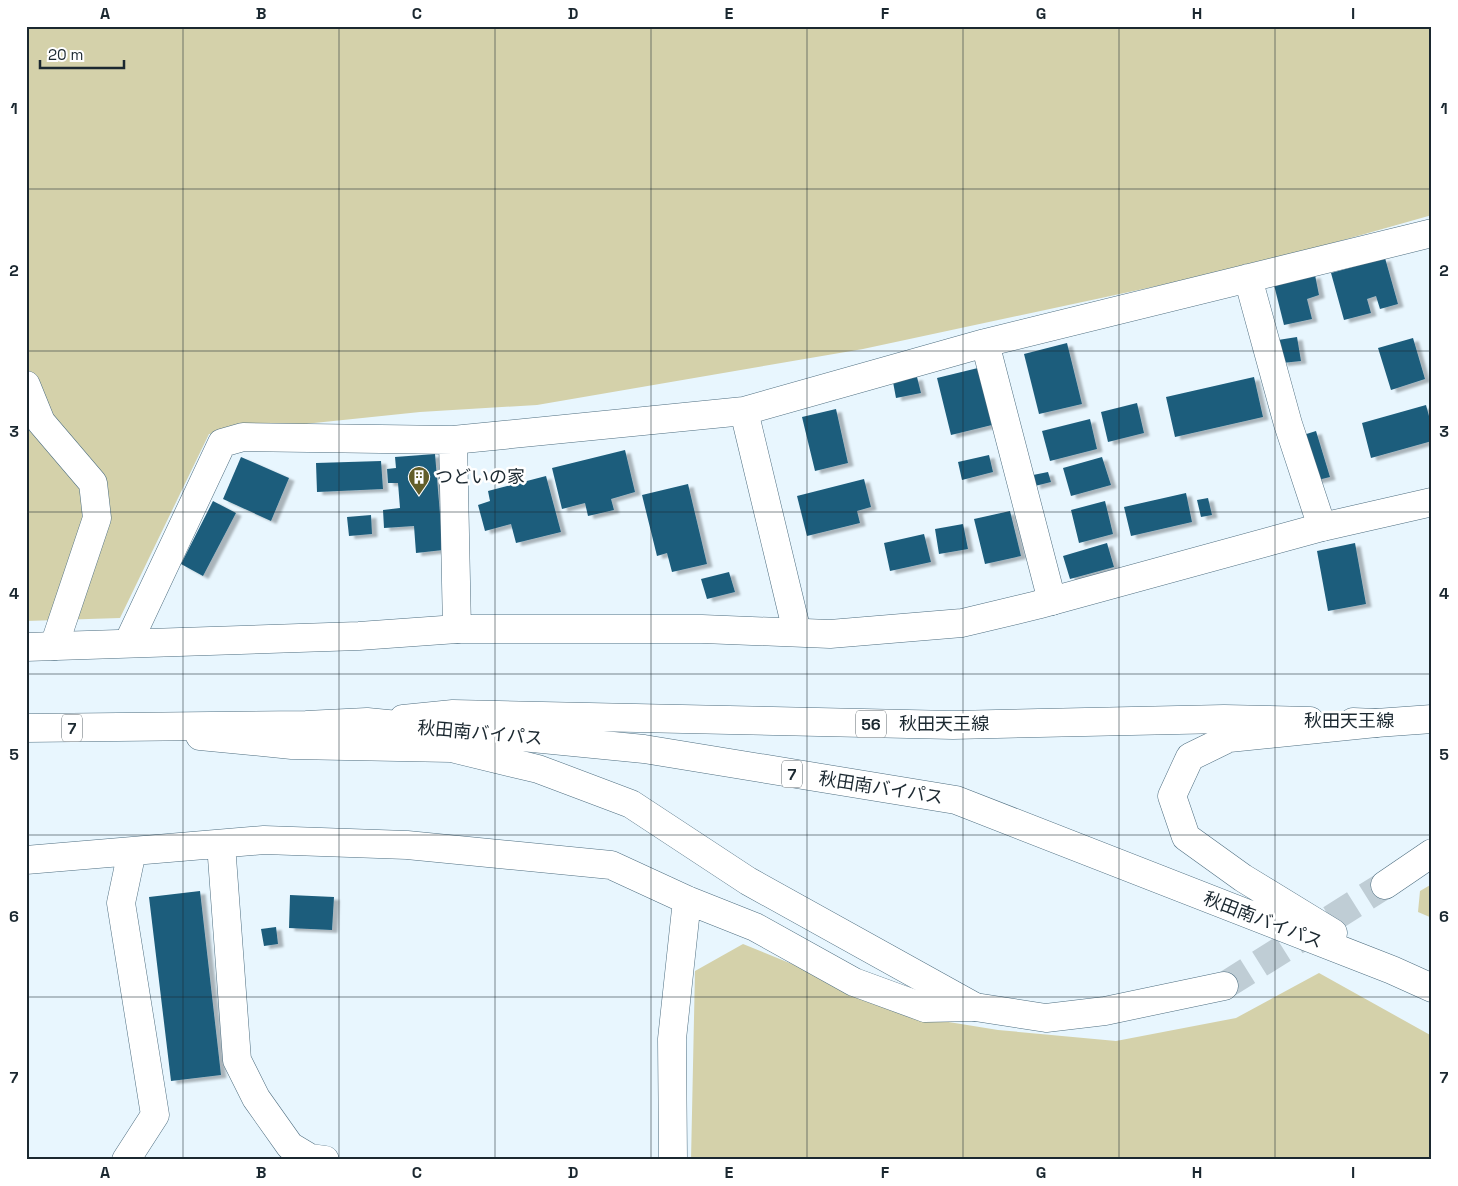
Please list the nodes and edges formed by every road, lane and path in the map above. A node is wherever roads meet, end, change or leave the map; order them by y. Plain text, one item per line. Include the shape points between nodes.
1 (1432, 233) edge
2 (1248, 278) junction
3 (985, 343) junction
4 (26, 385) edge
5 (744, 411) junction
6 (453, 440) junction
7 (1432, 502) edge
8 (1322, 527) junction
9 (1052, 601) junction
10 (457, 629) junction
11 (797, 632) junction
12 (128, 643) junction
13 (54, 646) junction
14 (26, 647) edge
15 (1432, 719) edge
16 (367, 722) junction
17 (1376, 722) junction
18 (26, 728) edge
19 (118, 728) junction
20 (220, 844) junction
21 (132, 852) junction
22 (1432, 853) edge
23 (26, 860) edge
24 (1385, 885) tunnel mouth
25 (687, 900) junction
26 (1392, 970) junction
27 (1224, 986) tunnel mouth
28 (1432, 988) edge
29 (975, 1007) junction
30 (126, 1160) edge
31 (325, 1160) edge
32 (673, 1160) edge

1 - 2 main road
2 - 3 main road
2 - 8 main road via 1288,424
3 - 5 main road
3 - 9 main road
4 - 13 main road via 41,422 93,483 97,518
5 - 6 main road
5 - 11 main road
6 - 10 main road
6 - 12 main road via 242,437 222,443
7 - 8 main road
8 - 9 main road
9 - 11 main road via 962,623 830,634
10 - 11 main road
10 - 12 main road via 359,636
12 - 13 main road
13 - 14 main road
15 - 17 main road, 秋田天王線 / 56
16 - 17 main road, 秋田天王線 / 56 via 453,714 953,725 1224,719
16 - 19 main road, 秋田南バイパス / 7
16 - 26 main road, 秋田南バイパス / 7 via 644,749 956,800
17 - 26 main road via 1230,738 1190,757 1172,796 1186,837 1244,878
18 - 19 main road, 7
19 - 29 main road via 292,745 451,748 538,768 631,804 748,881
20 - 21 main road
20 - 25 main road via 264,840 407,845 611,865
20 - 31 main road via 237,1060 256,1098 290,1146 310,1158
21 - 23 main road
21 - 30 main road via 121,902 154,1115
22 - 24 main road
25 - 29 main road via 754,927 854,982 925,1008
25 - 32 main road via 672,1039
26 - 28 main road, 秋田南バイパス / 7
27 - 29 main road via 1105,1011 1046,1018

